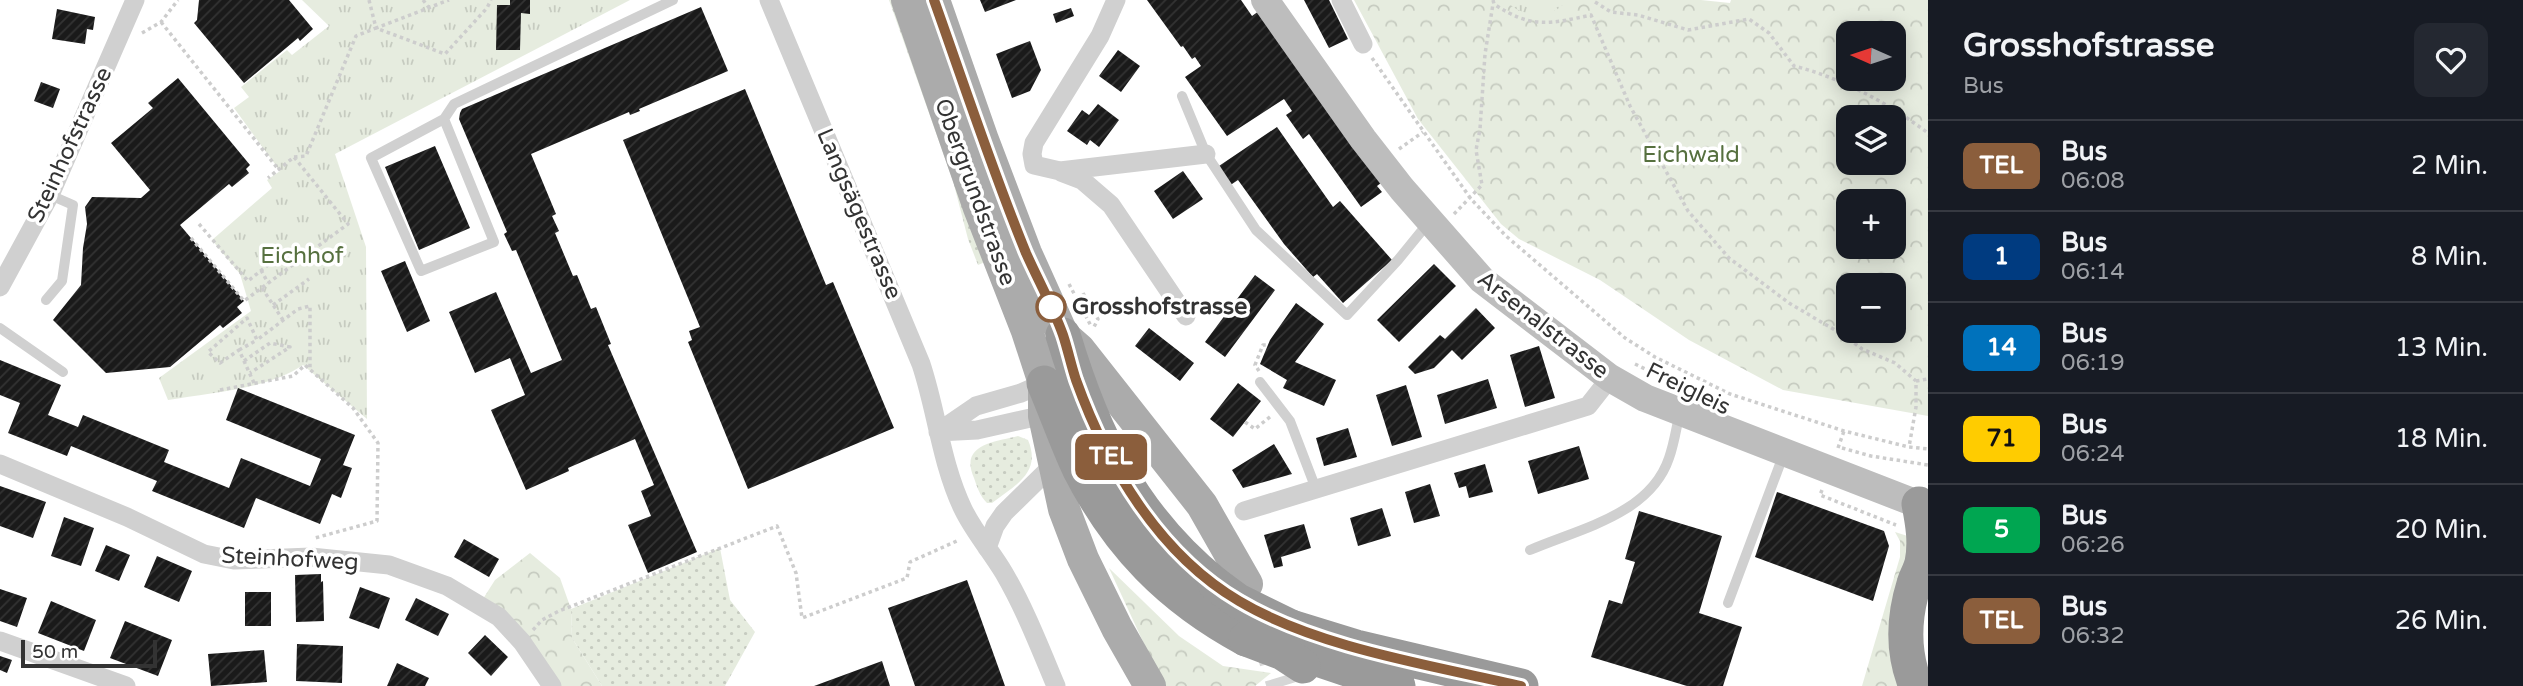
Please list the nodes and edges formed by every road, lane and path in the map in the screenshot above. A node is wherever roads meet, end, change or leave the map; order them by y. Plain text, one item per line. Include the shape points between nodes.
1 (135, 0) edge
2 (369, 0) edge
3 (423, 0) edge
4 (449, 0) edge
5 (491, 0) edge
6 (673, 0) edge
7 (769, 0) edge
8 (907, 0) edge
9 (934, 0) edge
10 (1116, 0) edge
11 (1265, 0) edge
12 (1341, 0) edge
13 (1595, 0) edge
14 (1493, 2) edge
15 (430, 9) junction
16 (161, 22) dead end
17 (376, 28) junction
18 (1363, 44) joint
19 (1182, 96) dead end
20 (444, 119) junction
21 (1423, 132) junction
22 (1928, 133) edge
23 (1394, 153) dead end
24 (1206, 154) junction
25 (294, 157) junction
26 (279, 170) junction
27 (1060, 172) junction
28 (268, 178) dead end
29 (50, 195) junction
30 (1471, 199) junction
31 (1439, 220) junction
32 (199, 223) dead end
33 (191, 238) dead end
34 (288, 249) dead end
35 (261, 270) junction
36 (309, 279) dead end
37 (1068, 282) dead end
38 (268, 283) junction
39 (0, 287) edge
40 (262, 288) junction
41 (1083, 293) dead end
42 (46, 300) dead end
43 (273, 305) junction
44 (1186, 316) dead end
45 (283, 320) junction
46 (0, 330) edge
47 (1063, 335) junction
48 (257, 340) junction
49 (1267, 345) dead end
50 (239, 350) junction
51 (1655, 357) junction
52 (244, 361) junction
53 (310, 370) junction
54 (1620, 370) junction
55 (1647, 370) junction
56 (62, 372) dead end
57 (250, 373) junction
58 (1642, 379) dead end
59 (1928, 379) edge
60 (1916, 381) junction
61 (1260, 382) joint
62 (254, 383) junction
63 (1675, 383) dead end
64 (220, 390) dead end
65 (1050, 407) junction
66 (1280, 409) junction
67 (1680, 412) junction
68 (1245, 422) dead end
69 (1844, 431) junction
70 (938, 432) junction
71 (1828, 445) dead end
72 (1838, 447) junction
73 (1909, 447) junction
74 (1928, 449) edge
75 (1785, 452) junction
76 (0, 464) edge
77 (1054, 465) junction
78 (1928, 465) edge
79 (1826, 481) dead end
80 (1316, 489) junction
81 (1064, 509) junction
82 (1244, 511) dead end
83 (1917, 513) edge
84 (962, 537) dead end
85 (308, 540) dead end
86 (987, 548) junction
87 (1530, 550) dead end
88 (1925, 563) edge
89 (1073, 564) dead end
90 (1231, 584) junction
91 (1728, 603) dead end
92 (0, 641) edge
93 (522, 642) junction
94 (1305, 666) edge
95 (1372, 684) edge
96 (126, 686) edge
97 (552, 686) edge
98 (1056, 686) edge
99 (1150, 686) edge
100 (1521, 686) edge
101 (1916, 686) edge

1 - 29 street, Steinhofstrasse
2 - 17 path
3 - 15 path
4 - 15 path
5 - 17 path via 445,54
6 - 20 lane via 454,104
7 - 70 street, Langsägestrasse via 921,364
8 - 65 main road, Obergrundstrasse
9 - 47 main road, Obergrundstrasse via 989,158
10 - 27 street via 1100,36 1034,143 1034,166
11 - 31 street, Arsenalstrasse via 1363,139
12 - 18 street
13 - 22 path via 1611,12 1688,30 1749,19 1769,33 1794,66 1825,74 1899,112
14 - 30 path via 1476,150 1482,185
14 - 60 path via 1510,15 1532,22 1552,24 1591,15 1630,106 1700,226 1729,258 1788,303 1862,349 1895,363
15 - 17 path
16 - 26 path
17 - 25 path via 356,36 306,156
18 - 21 path
19 - 24 lane
20 - 20 lane via 494,242 421,271 371,158
21 - 23 path
21 - 30 path
24 - 27 street
24 - 31 lane via 1256,230 1347,314
25 - 26 path
25 - 38 path via 348,224
26 - 28 path
27 - 44 street via 1082,180 1111,205
29 - 39 street, Steinhofstrasse
29 - 42 lane via 73,205 62,281
30 - 31 path
30 - 51 path via 1578,299
31 - 54 street, Arsenalstrasse via 1482,279
32 - 35 path via 248,281
33 - 40 path via 244,302
34 - 35 path
35 - 38 path
36 - 43 path
37 - 41 path via 1093,329 1098,319
38 - 40 path
40 - 43 path
43 - 45 path
45 - 48 path
45 - 53 path via 310,306
46 - 56 lane
47 - 65 main road
47 - 90 main road via 1079,349 1219,531
47 - 90 highway via 1098,434 1124,481 1162,536 1187,561
48 - 50 path
48 - 50 path via 247,318 208,352 220,363
49 - 61 path via 1255,365
50 - 52 path
51 - 55 path
51 - 69 path via 1730,394
52 - 57 path
52 - 57 path via 270,343 290,347
53 - 62 path via 304,365 293,376
53 - 85 path via 353,408 378,443 378,475 377,521
54 - 55 path, Freigleis
54 - 67 street, Arsenalstrasse via 1645,398
54 - 80 street via 1588,405
55 - 58 path
55 - 63 path, Freigleis
57 - 62 path
59 - 60 path
60 - 73 path
61 - 66 lane
62 - 64 path
65 - 70 street via 977,430
65 - 70 street via 1021,393 976,406
65 - 77 main road, Obergrundstrasse
65 - 94 highway, bridge via 1105,514 1165,584 1217,623
66 - 68 path via 1255,429
66 - 80 lane via 1290,421
67 - 75 street, Arsenalstrasse
67 - 87 lane via 1669,459 1659,478 1632,505 1599,525
69 - 72 path
69 - 73 path
70 - 86 street, Langsägestrasse via 963,509
71 - 72 path
72 - 78 path
73 - 74 path
75 - 83 street, Arsenalstrasse
75 - 91 lane
76 - 93 street, Steinhofweg via 204,554 234,560 311,557 389,565 447,586 499,617
77 - 81 main road, Obergrundstrasse
77 - 86 street via 1004,513
79 - 83 path via 1820,495
80 - 82 street
81 - 89 lane
81 - 99 main road, Obergrundstrasse via 1089,571
83 - 88 highway via 1924,533
84 - 93 path via 909,562 906,579 802,618 796,573 777,526 559,611 541,621
86 - 98 street, Langsägestrasse via 1015,593
88 - 101 highway via 1914,584 1905,623 1906,655
90 - 94 highway, bridge via 1238,601
92 - 96 street
93 - 97 street, Steinhofweg
94 - 95 highway
94 - 100 highway via 1356,647

